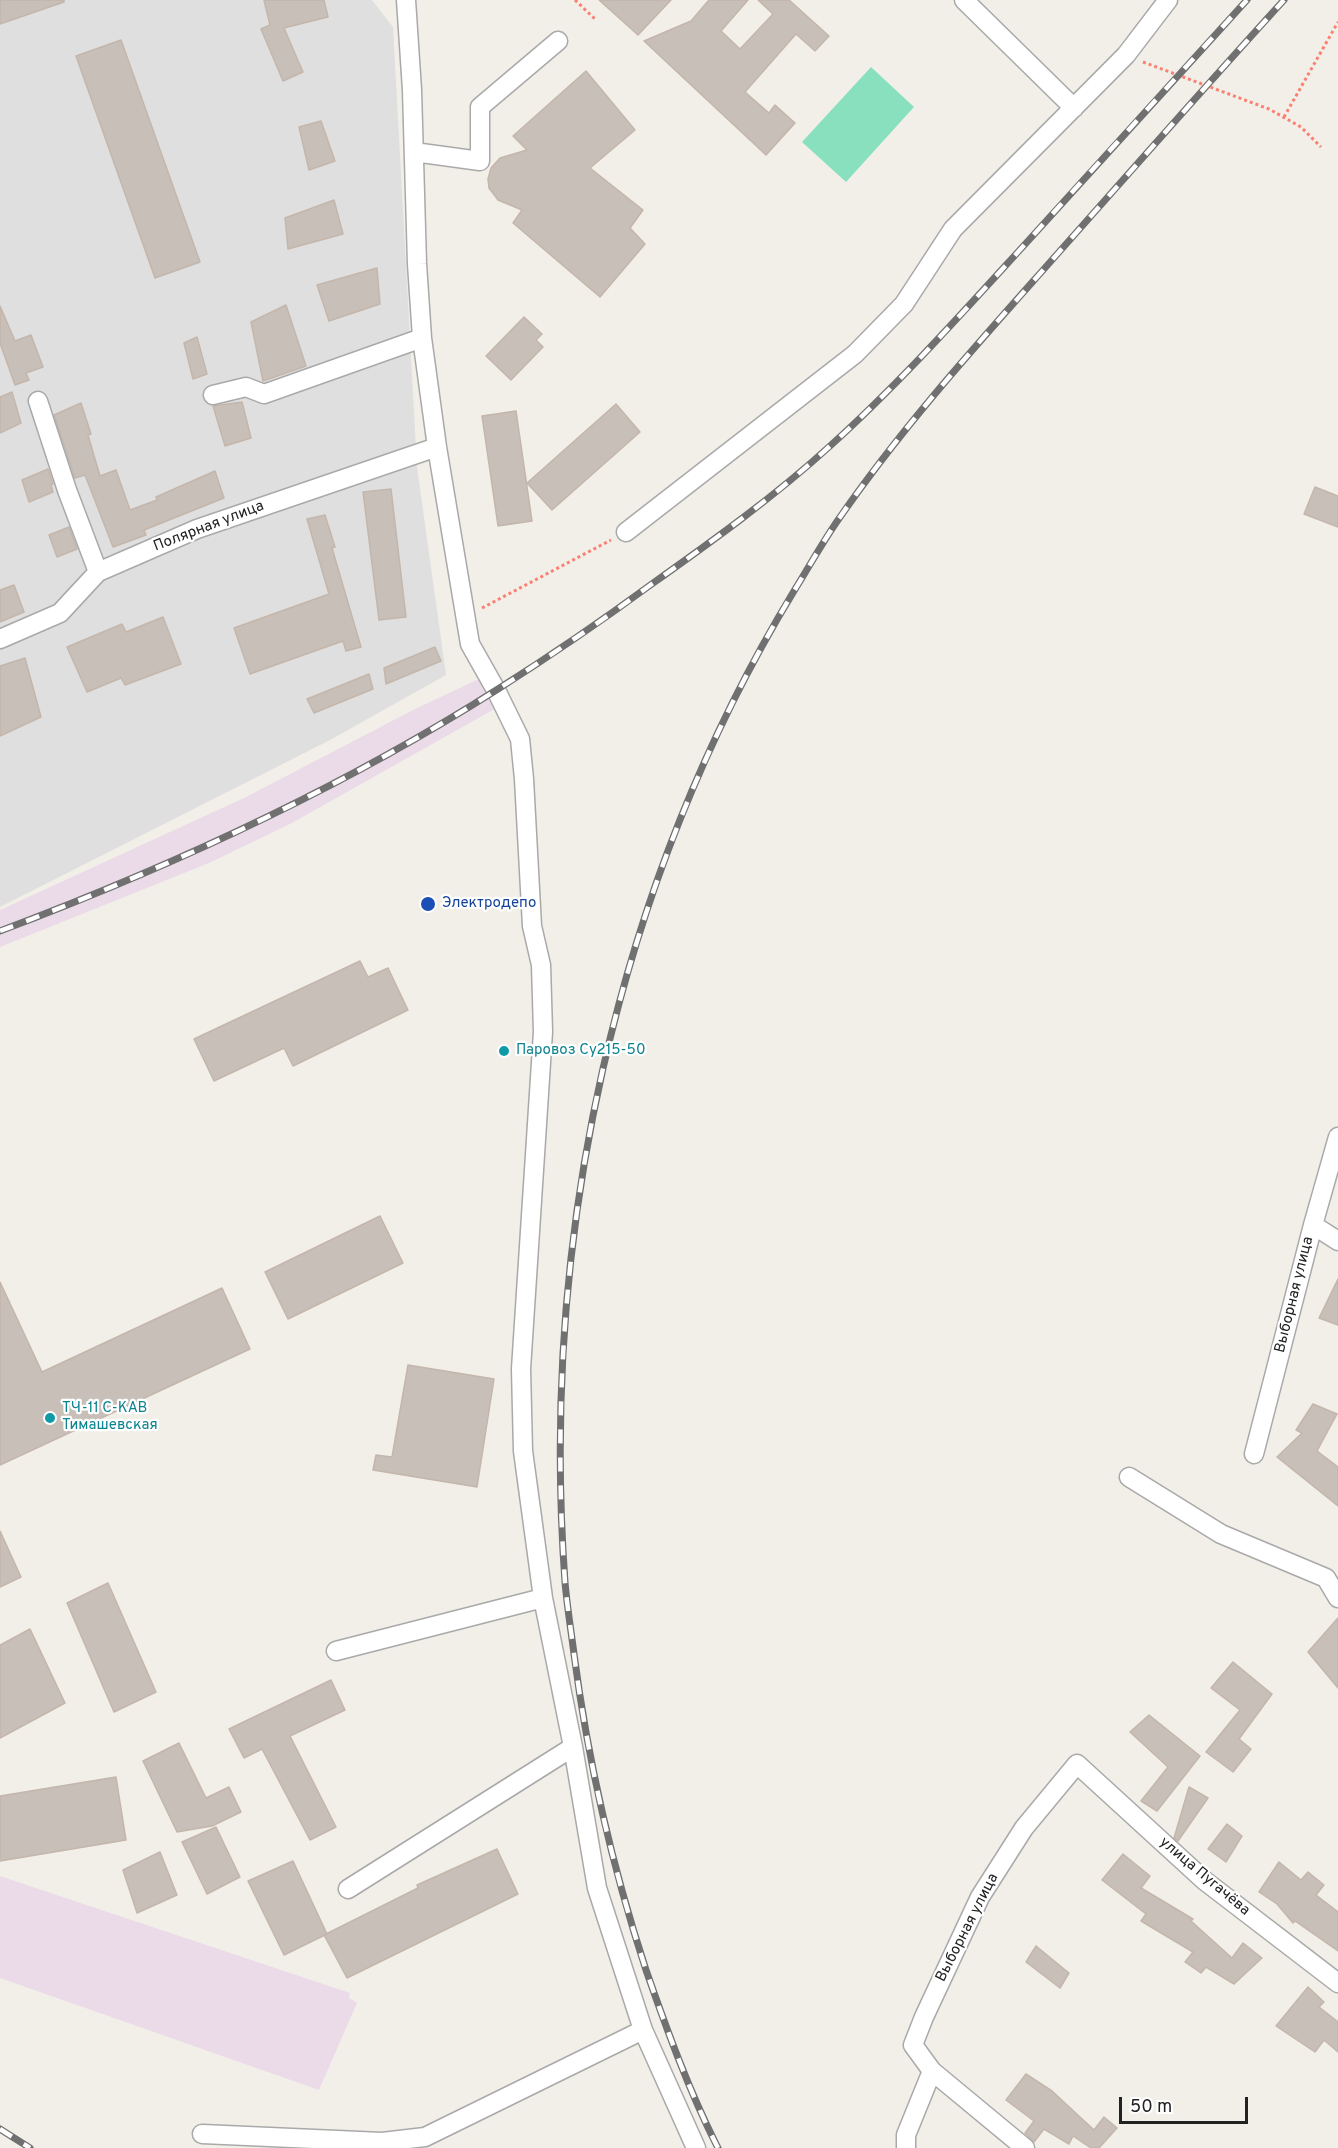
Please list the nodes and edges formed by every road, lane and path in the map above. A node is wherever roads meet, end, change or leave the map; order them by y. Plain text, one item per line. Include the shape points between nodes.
1 (406, 0) edge
2 (574, 0) edge
3 (964, 0) edge
4 (1167, 0) edge
5 (596, 19) dead end
6 (1338, 22) edge
7 (558, 41) dead end
8 (1126, 55) junction
9 (1074, 108) junction
10 (1284, 117) junction
11 (1321, 147) dead end
12 (414, 152) junction
13 (422, 338) junction
14 (213, 395) dead end
15 (38, 401) dead end
16 (437, 447) junction
17 (626, 532) joint
18 (98, 572) junction
19 (467, 616) junction
20 (0, 639) edge
21 (1338, 1137) edge
22 (1313, 1225) junction
23 (1338, 1241) edge
24 (1254, 1454) dead end
25 (1130, 1477) dead end
26 (543, 1598) junction
27 (1338, 1598) edge
28 (336, 1651) dead end
29 (573, 1747) junction
30 (1077, 1764) joint
31 (348, 1889) dead end
32 (1338, 1983) edge
33 (643, 2030) junction
34 (932, 2071) junction
35 (202, 2134) dead end
36 (696, 2148) edge
37 (906, 2148) edge
38 (1025, 2148) edge

1 - 12 street
2 - 5 path
3 - 9 street
4 - 8 street
6 - 10 path
7 - 12 street via 480,107 480,161
8 - 9 street
8 - 10 path
9 - 17 street via 953,229 904,304 855,354
10 - 11 path
12 - 13 street
13 - 14 street via 264,394 246,387
13 - 16 street
15 - 18 street
16 - 18 street, Полярная улица via 197,529
16 - 19 street
17 - 19 path
18 - 20 street, Полярная улица via 60,613
19 - 26 street via 470,644 520,739 532,926 541,965 543,1032 521,1368 523,1451
21 - 22 street, Выборная улица
22 - 23 street
22 - 24 street, Выборная улица
25 - 27 street via 1221,1534 1326,1578
26 - 28 street
26 - 29 street
29 - 31 street
29 - 33 street via 597,1888
30 - 32 street, улица Пугачёва via 1205,1881
30 - 34 street, Выборная улица via 1024,1827 980,1897 913,2045
33 - 35 street via 425,2137 382,2142
33 - 36 street
34 - 37 street via 906,2135
34 - 38 street

